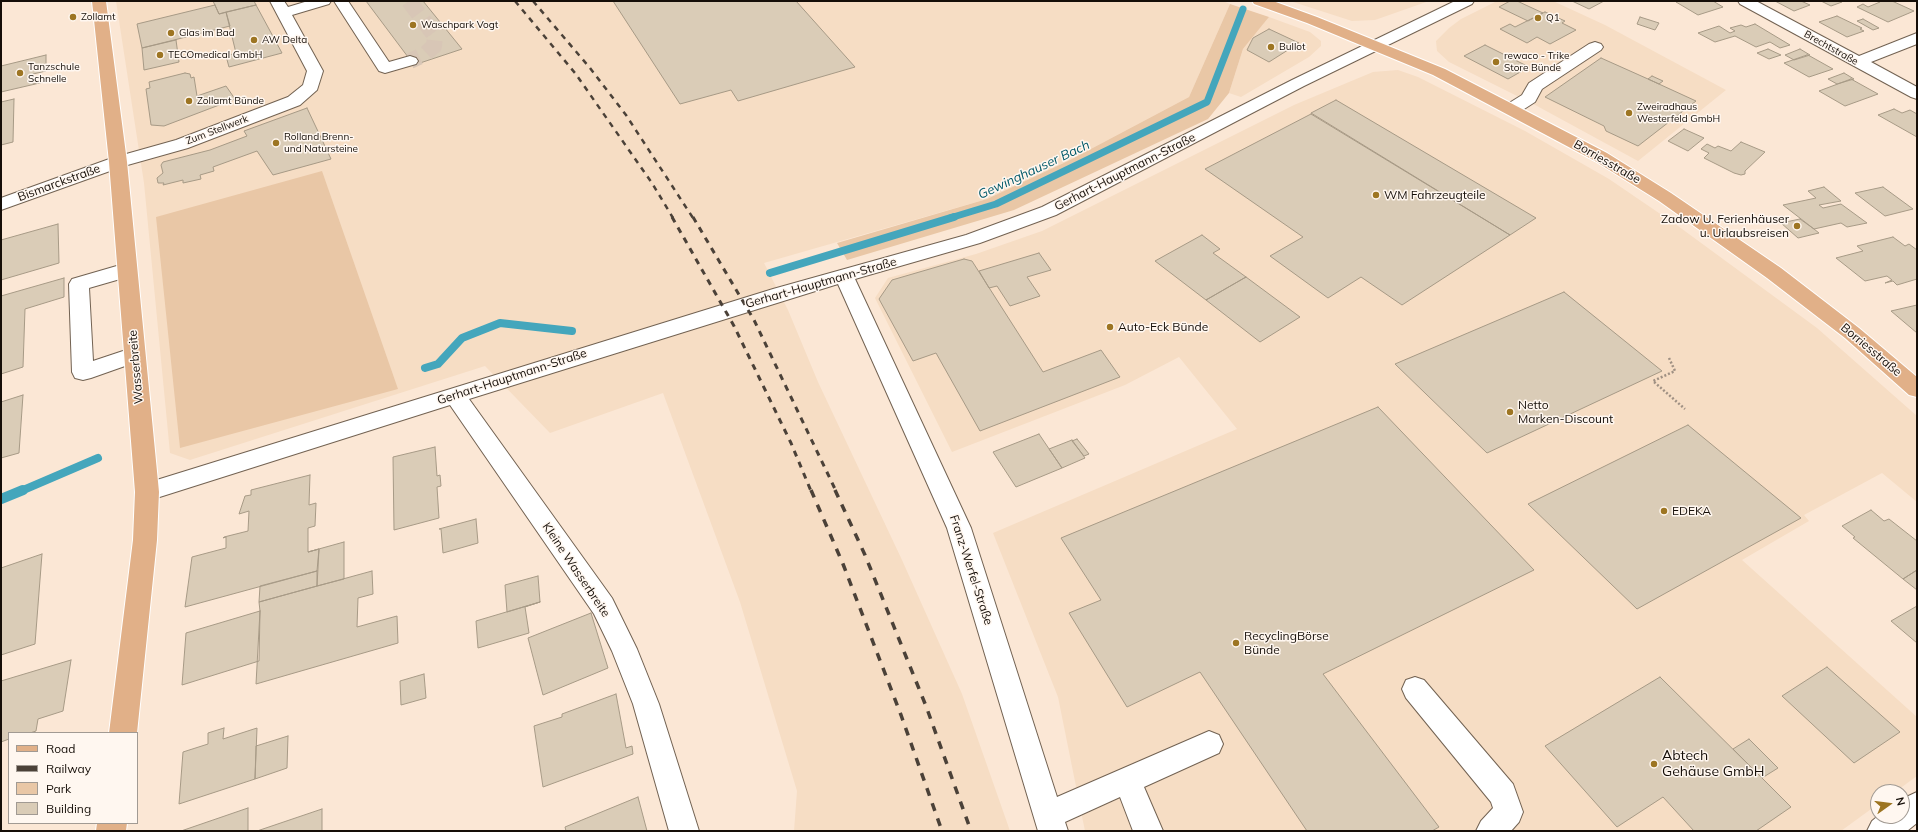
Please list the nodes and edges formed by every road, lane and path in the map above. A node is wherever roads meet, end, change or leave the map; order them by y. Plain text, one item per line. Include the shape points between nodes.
1 (99, 1) edge
2 (324, 1) edge
3 (341, 1) edge
4 (1259, 1) edge
5 (1467, 1) edge
6 (1745, 1) edge
7 (279, 7) edge
8 (1917, 38) edge
9 (1376, 45) junction
10 (1595, 48) dead end
11 (410, 61) tunnel mouth
12 (1858, 62) junction
13 (1917, 94) edge
14 (1512, 109) junction
15 (118, 162) junction
16 (1, 204) edge
17 (127, 270) junction
18 (844, 276) junction
19 (135, 356) junction
20 (1669, 358) dead end
21 (1917, 389) edge
22 (456, 395) junction
23 (1685, 409) dead end
24 (147, 492) junction
25 (1414, 689) dead end
26 (123, 732) edge
27 (1209, 744) dead end
28 (1128, 781) junction
29 (1917, 806) edge
30 (1050, 823) edge
31 (684, 831) edge
32 (1148, 831) edge
33 (1491, 831) edge
34 (1882, 831) edge

1 - 15 main road, Wasserbreite
2 - 7 street
3 - 11 street via 386,68
4 - 9 main road, Borriesstraße
5 - 9 street, Gerhart-Hauptmann-Straße
6 - 12 street, Brechtstraße
7 - 15 street, Zum Stellwerk via 315,71 311,87 294,101 182,144
8 - 12 street
9 - 14 main road, Borriesstraße via 1439,72
9 - 18 street, Gerhart-Hauptmann-Straße via 1049,211 973,239
10 - 14 street via 1535,86 1530,98
12 - 13 street, Brechtstraße
14 - 21 main road, Borriesstraße via 1613,165 1706,225 1834,319
15 - 16 street, Bismarckstraße
15 - 17 main road, Wasserbreite
17 - 19 main road, Wasserbreite
17 - 19 street via 79,284 83,372
18 - 22 street, Gerhart-Hauptmann-Straße
18 - 30 street, Franz-Werfel-Straße via 959,528
19 - 24 main road, Wasserbreite
20 - 23 path via 1675,371 1654,381
22 - 24 street, Gerhart-Hauptmann-Straße
22 - 31 street, Kleine Wasserbreite via 603,606 646,704
24 - 26 main road, Wasserbreite via 145,540
25 - 33 street via 1503,794 1508,812
27 - 28 street
28 - 30 street
28 - 32 street
29 - 34 street

